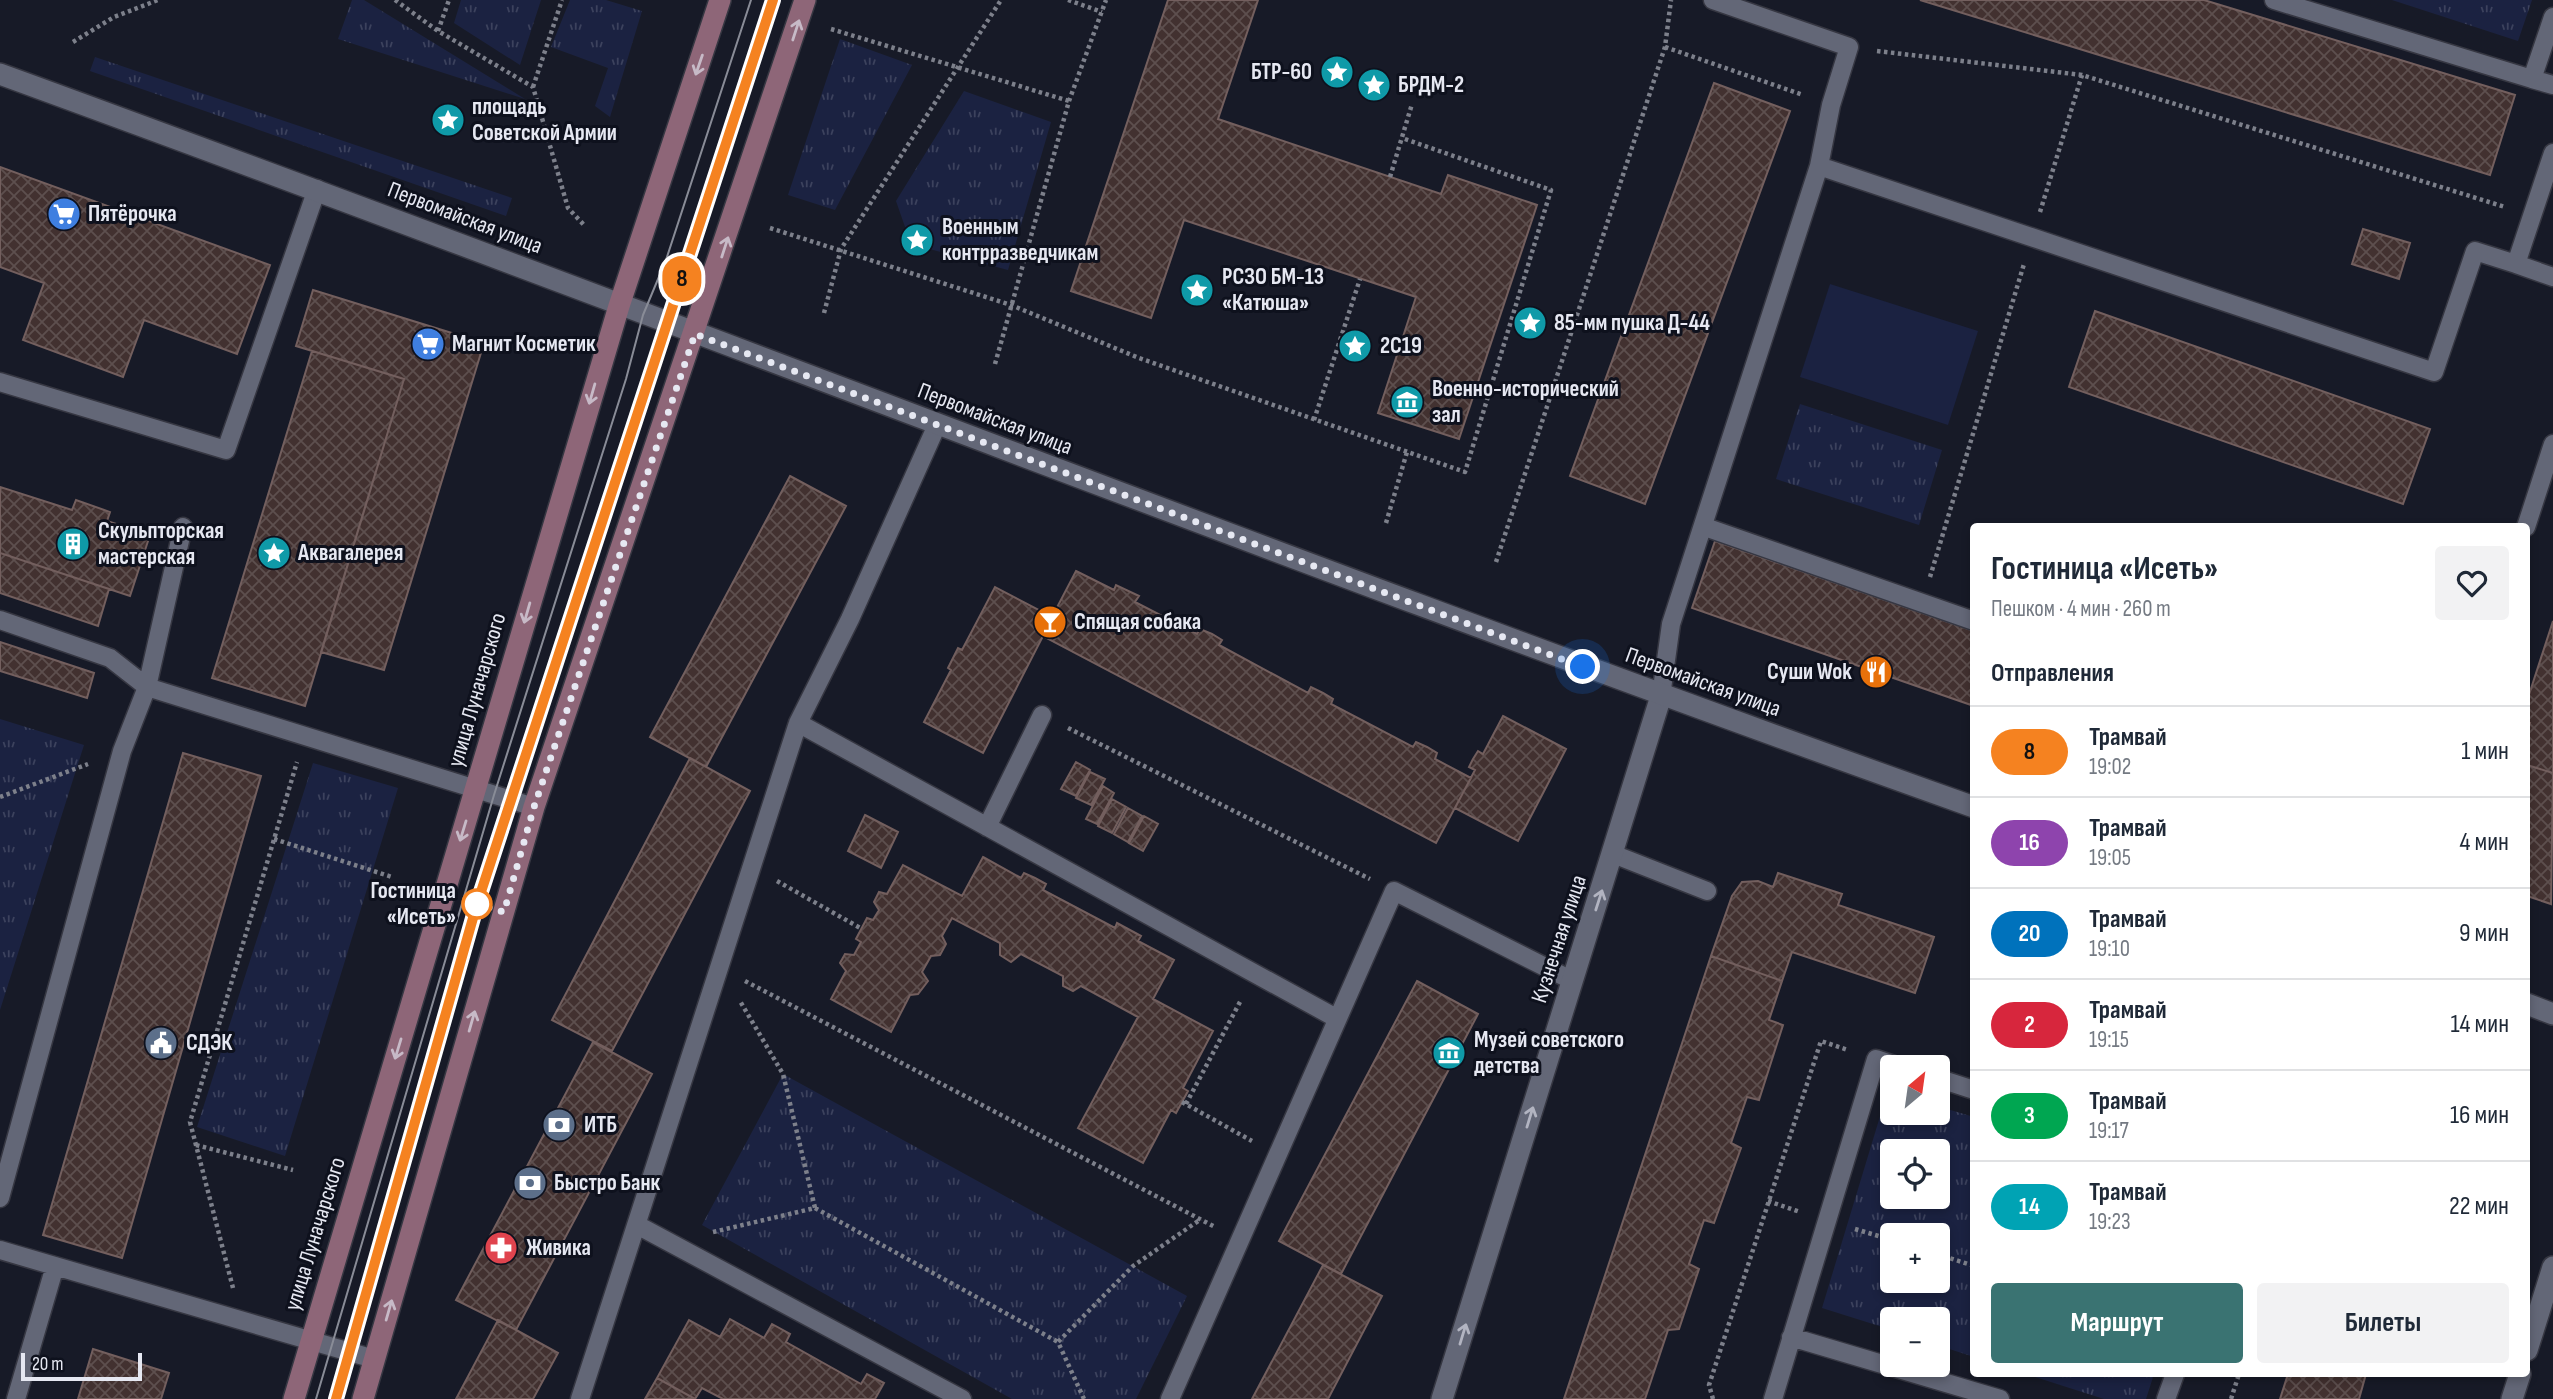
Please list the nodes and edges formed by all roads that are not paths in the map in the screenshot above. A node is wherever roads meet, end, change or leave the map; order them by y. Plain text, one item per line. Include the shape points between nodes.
1 (720, 0) edge
2 (806, 0) edge
3 (1713, 0) edge
4 (2274, 0) edge
5 (2553, 16) edge
6 (0, 74) edge
7 (2532, 79) junction
8 (2553, 86) edge
9 (2553, 153) edge
10 (1819, 166) junction
11 (317, 189) junction
12 (2516, 264) junction
13 (2553, 276) edge
14 (619, 306) junction
15 (695, 334) junction
16 (0, 382) edge
17 (937, 425) junction
18 (2553, 444) edge
19 (2527, 523) edge
20 (183, 527) dead end
21 (1704, 527) junction
22 (0, 620) edge
23 (1970, 620) edge
24 (147, 688) junction
25 (1661, 695) junction
26 (1042, 715) road end
27 (798, 723) junction
28 (475, 789) junction
29 (1970, 806) edge
30 (534, 807) junction
31 (987, 827) junction
32 (1613, 854) junction
33 (1707, 891) dead end
34 (1573, 981) junction
35 (2530, 1005) edge
36 (2553, 1014) edge
37 (1336, 1018) junction
38 (1880, 1060) edge
39 (1950, 1082) edge
40 (1970, 1089) edge
41 (0, 1198) edge
42 (639, 1226) junction
43 (0, 1250) edge
44 (55, 1266) junction
45 (2553, 1267) edge
46 (2549, 1297) edge
47 (1791, 1337) junction
48 (311, 1342) junction
49 (2530, 1343) edge
50 (374, 1359) junction
51 (2174, 1377) edge
52 (2519, 1377) edge
53 (16, 1399) edge
54 (294, 1399) edge
55 (363, 1399) edge
56 (580, 1399) edge
57 (962, 1399) edge
58 (1170, 1399) edge
59 (1442, 1399) edge
60 (1773, 1399) edge
61 (2000, 1399) edge
62 (2166, 1399) edge
63 (2512, 1399) edge

1 -> 14 main road, улица Луначарского
15 -> 2 main road
3 - 10 lane via 1849,47
4 - 7 lane
5 - 7 lane
6 - 11 street, Первомайская улица
7 - 8 lane
9 - 12 lane
10 - 12 lane via 2434,372 2475,251
10 - 21 lane
11 - 14 street, Первомайская улица
11 - 16 lane via 226,450
12 - 13 lane
14 - 15 street, Первомайская улица
14 -> 28 main road, улица Луначарского
15 - 17 street, Первомайская улица
15 - 30 main road
17 - 25 street, Первомайская улица
17 - 27 lane
18 - 19 lane
20 - 24 lane
21 - 23 lane
21 - 25 lane via 1671,624
22 - 24 lane via 110,658
24 - 28 lane
24 - 41 lane via 122,751
25 - 29 street, Первомайская улица
25 - 32 street, Кузнечная улица
26 - 31 lane
27 - 31 lane
27 - 42 lane
28 - 30 lane
28 -> 48 main road, улица Луначарского
50 -> 30 main road
31 - 37 lane
32 - 33 lane
34 -> 32 street, Кузнечная улица
34 - 37 lane via 1394,891
59 -> 34 street, Кузнечная улица
35 - 36 street
37 - 58 lane
38 - 47 lane via 1876,1059
39 - 40 lane
42 - 56 lane
42 - 57 lane
43 - 44 lane
44 - 48 lane
44 - 53 lane
45 - 46 street
46 - 49 street
47 - 60 lane
47 - 61 lane
48 - 50 lane
48 - 54 main road, улица Луначарского
50 - 55 main road
51 - 62 lane
52 - 63 street

